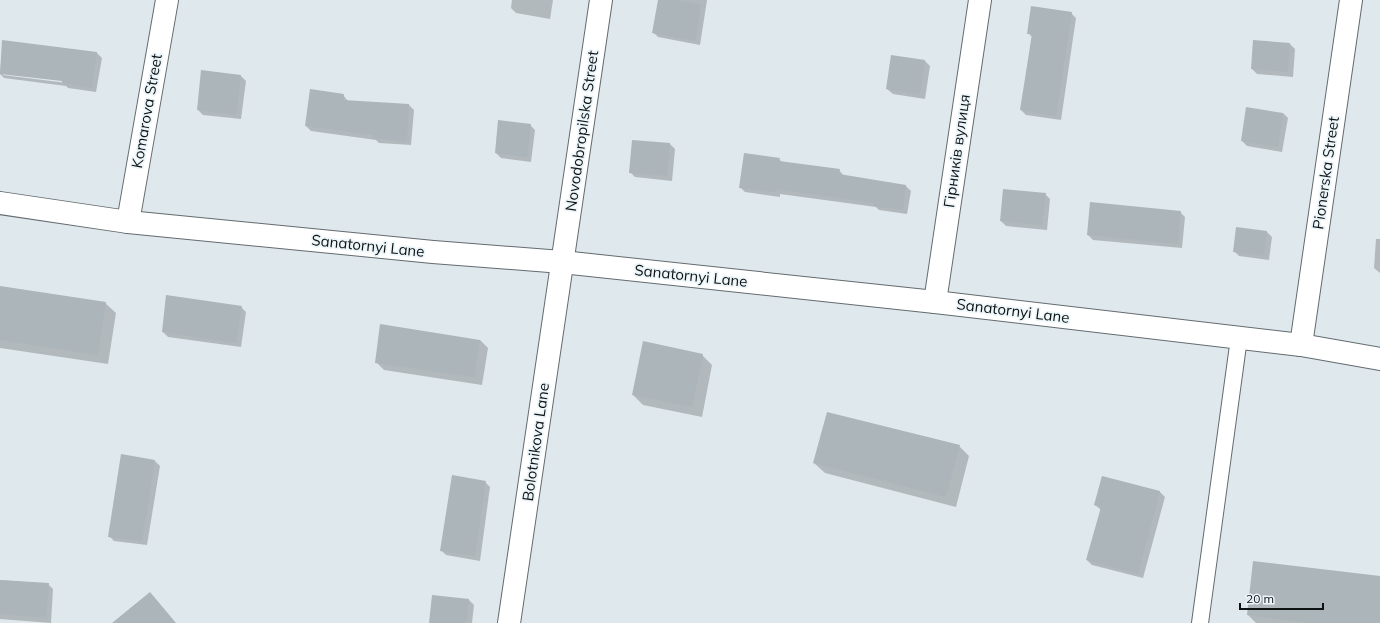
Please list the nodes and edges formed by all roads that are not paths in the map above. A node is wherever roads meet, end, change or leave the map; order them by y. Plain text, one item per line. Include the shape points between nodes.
1 (167, 0) edge
2 (601, 0) edge
3 (980, 0) edge
4 (1351, 0) edge
5 (0, 203) edge
6 (128, 222) junction
7 (562, 262) junction
8 (935, 302) junction
9 (1239, 338) junction
10 (1301, 345) junction
11 (1380, 359) edge
12 (509, 623) edge
13 (1200, 623) edge

1 - 6 street, Komarova Street
2 - 7 street, Novodobropilska Street
3 - 8 street, Гірників вулиця
4 - 10 street, Pionerska Street
5 - 6 street, Sanatornyi Lane
6 - 7 street, Sanatornyi Lane
7 - 8 street, Sanatornyi Lane
7 - 12 street, Bolotnikova Lane
8 - 9 street, Sanatornyi Lane
9 - 10 street, Sanatornyi Lane
9 - 13 lane
10 - 11 street, Sanatornyi Lane

